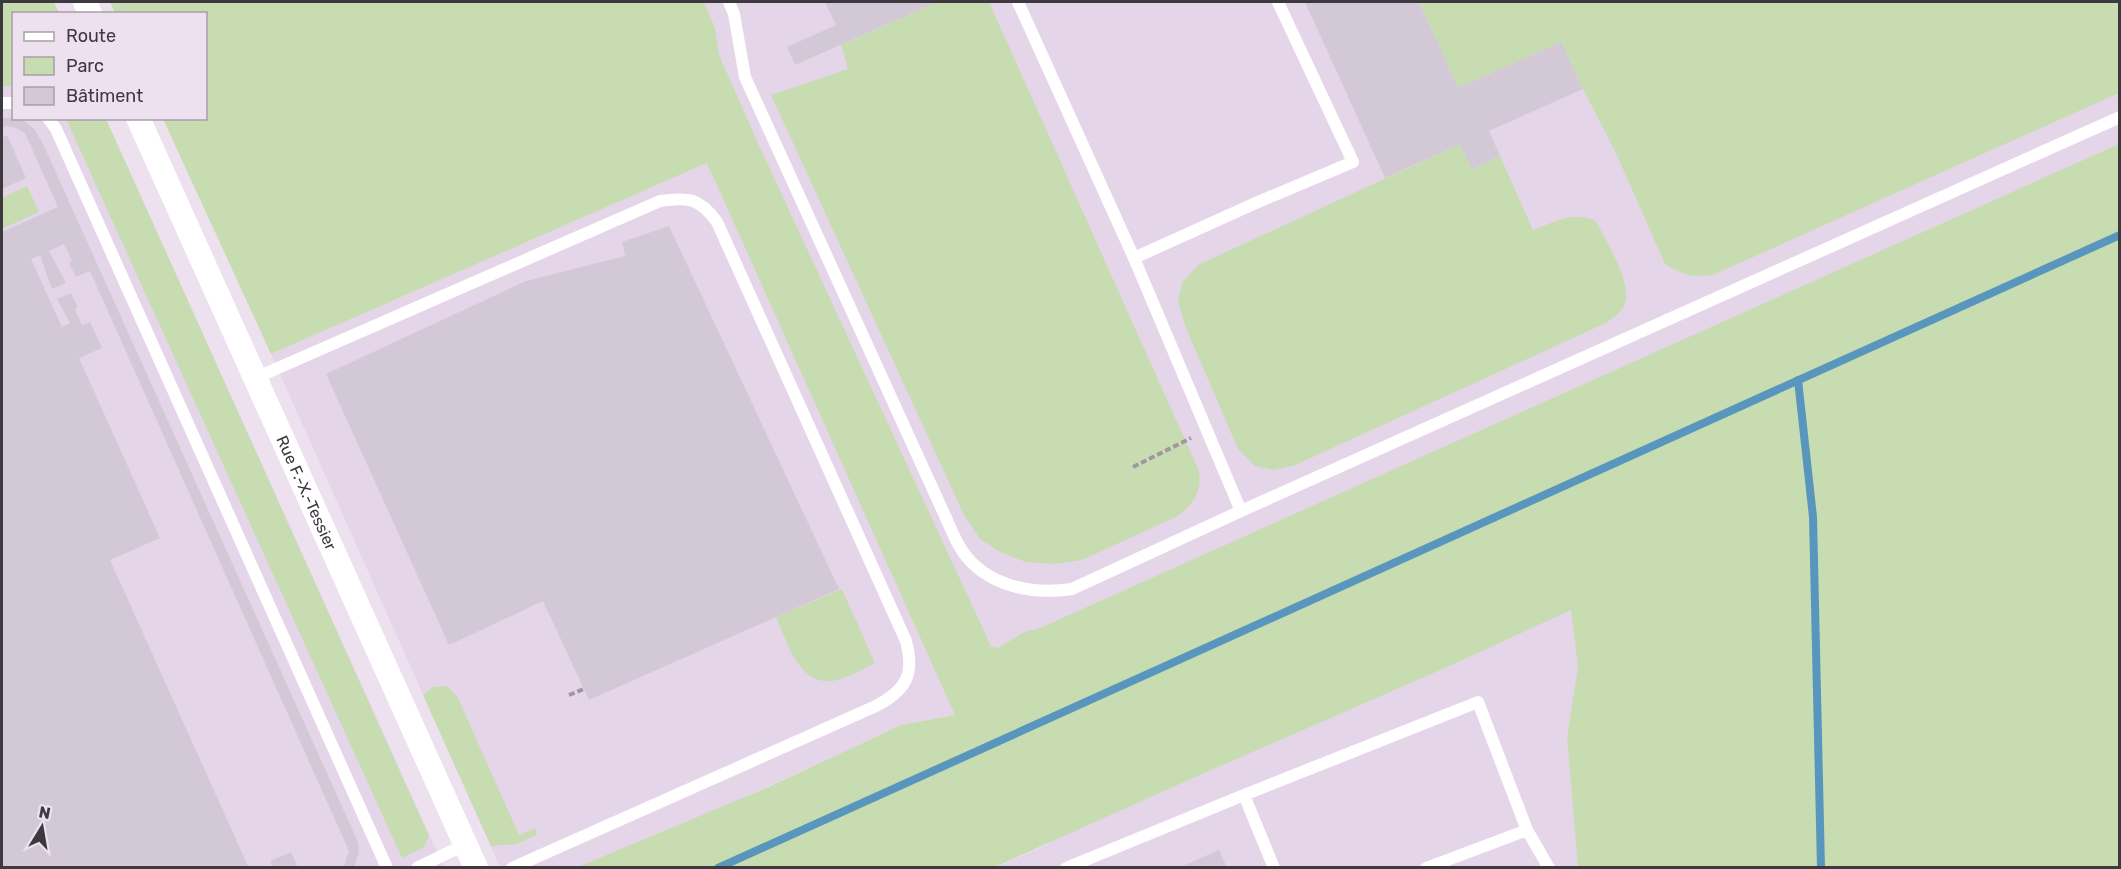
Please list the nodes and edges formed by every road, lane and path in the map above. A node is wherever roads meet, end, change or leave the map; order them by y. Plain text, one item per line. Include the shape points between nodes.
1 (729, 2) edge
2 (1018, 2) edge
3 (1278, 2) edge
4 (2120, 117) edge
5 (49, 120) edge
6 (139, 120) edge
7 (1134, 258) junction
8 (255, 378) junction
9 (1184, 442) dead end
10 (1133, 467) dead end
11 (1241, 511) junction
12 (584, 689) dead end
13 (568, 695) dead end
14 (1244, 795) junction
15 (1527, 830) junction
16 (466, 844) junction
17 (387, 867) edge
18 (417, 867) edge
19 (476, 867) edge
20 (512, 867) edge
21 (1066, 867) edge
22 (1274, 867) edge
23 (1426, 867) edge
24 (1549, 867) edge

1 - 11 lane via 745,77 946,518 962,551 978,569 1002,583 1028,590 1072,589
2 - 7 lane
3 - 7 lane via 1353,162
4 - 11 lane
5 - 17 lane
6 - 8 street, Rue F.-X.-Tessier
7 - 11 lane
8 - 16 street, Rue F.-X.-Tessier
8 - 20 lane via 660,201 694,201 717,222 906,641 909,671 893,697 876,706
9 - 10 path
12 - 13 path
14 - 15 lane via 1478,702
14 - 21 lane
14 - 22 lane
15 - 23 lane
15 - 24 lane
16 - 18 lane
16 - 19 street, Rue F.-X.-Tessier

